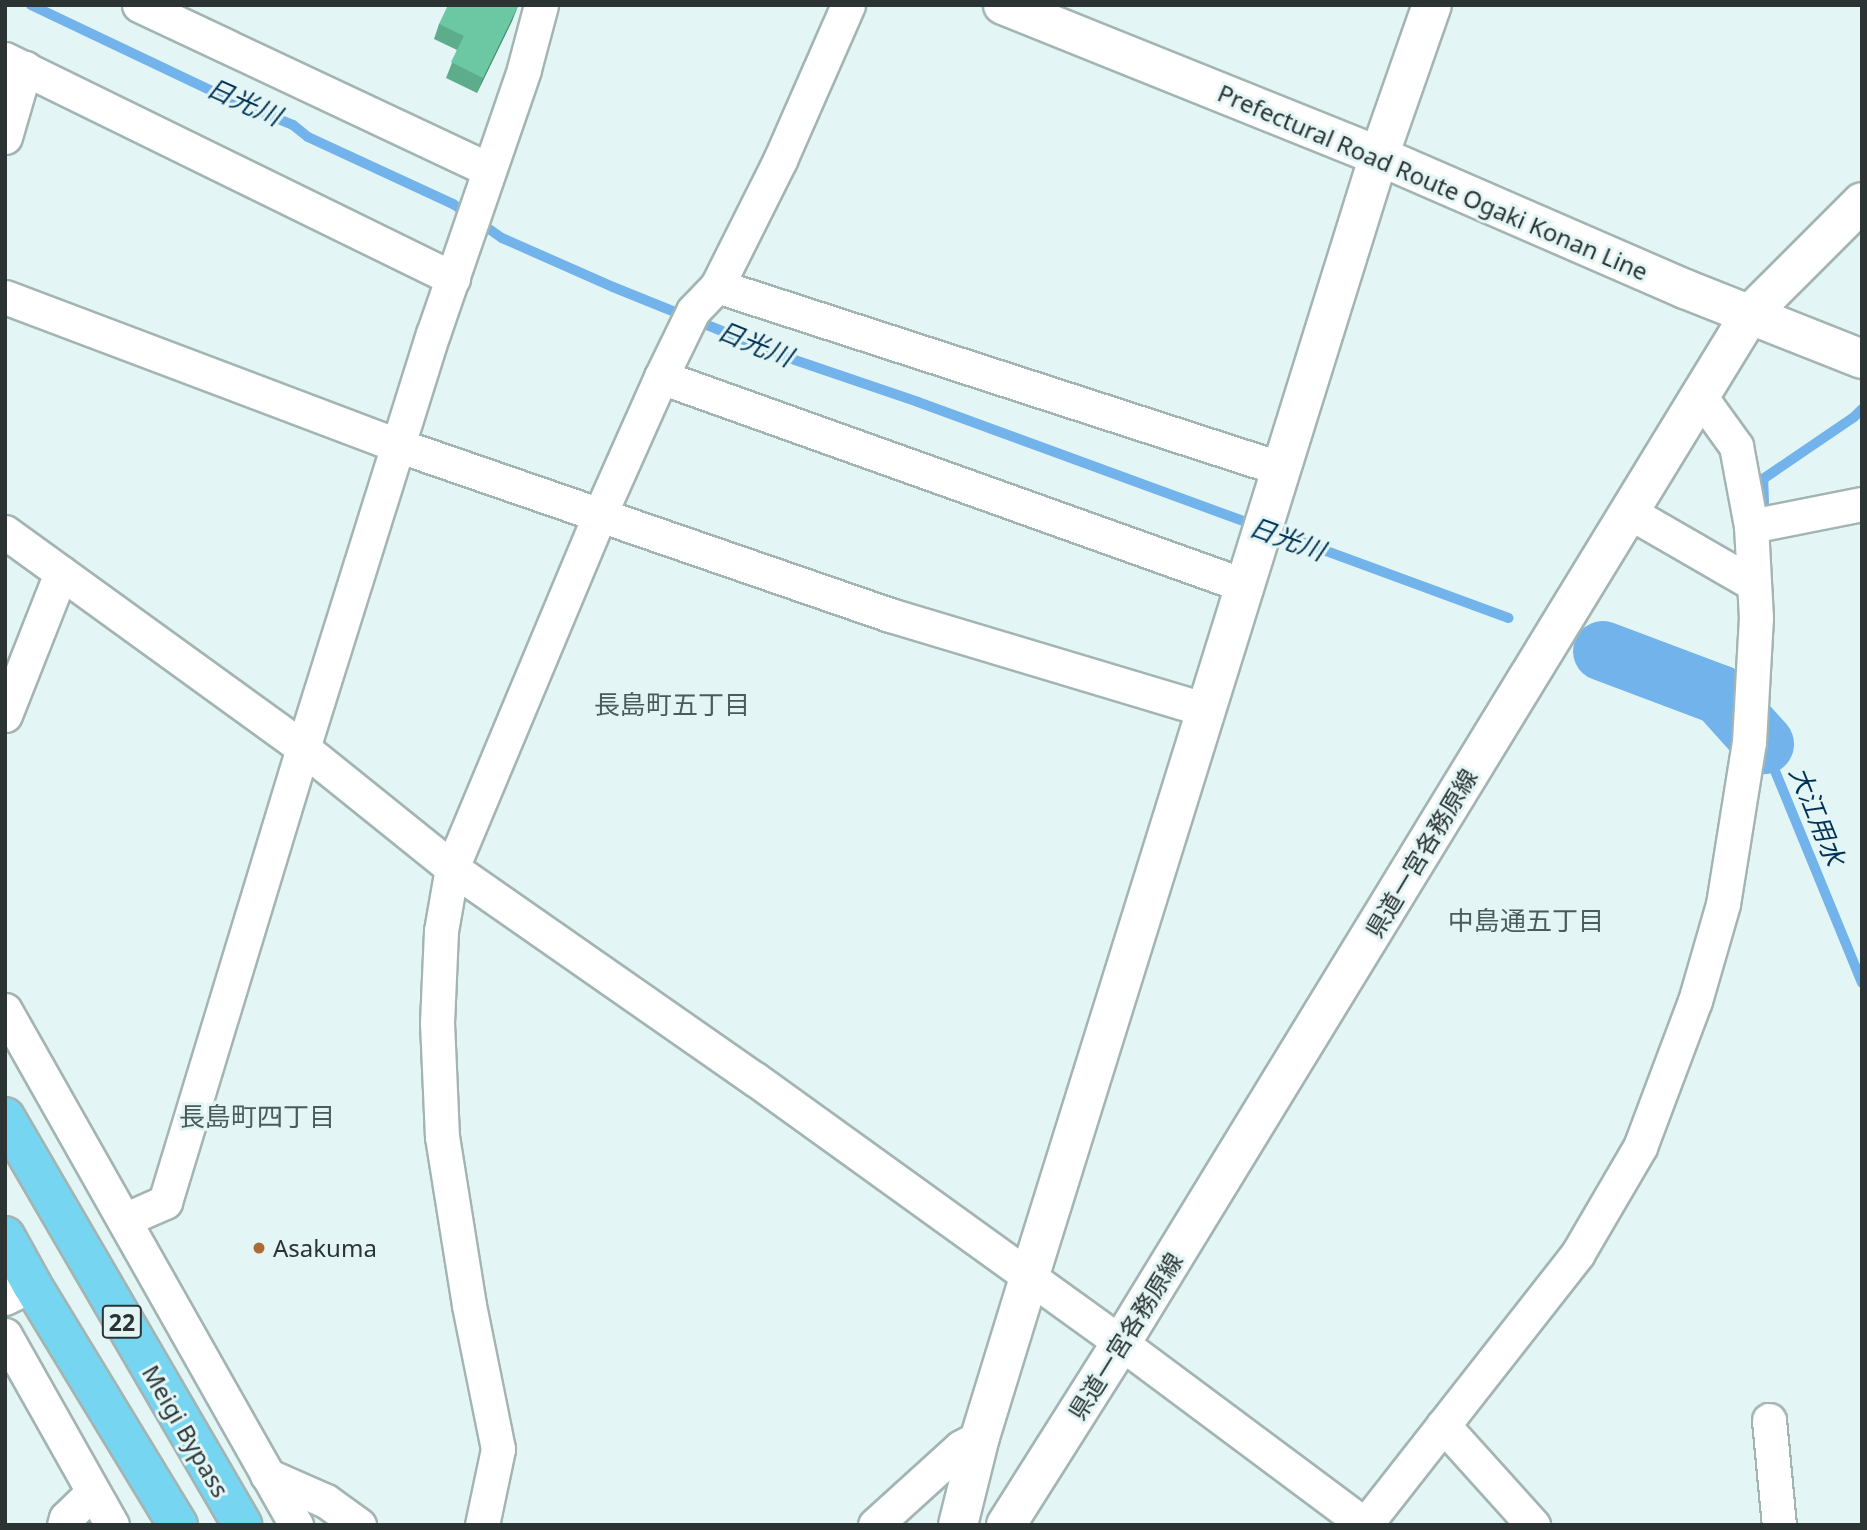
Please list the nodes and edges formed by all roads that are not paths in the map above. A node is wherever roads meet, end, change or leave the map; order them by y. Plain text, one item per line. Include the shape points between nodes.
1 (139, 5) edge
2 (541, 5) edge
3 (848, 5) edge
4 (1432, 5) edge
5 (1019, 8) edge
6 (15, 64) edge
7 (5, 137) edge
8 (1379, 156) junction
9 (488, 175) junction
10 (1862, 202) edge
11 (456, 270) junction
12 (717, 286) junction
13 (5, 297) edge
14 (1750, 314) junction
15 (1862, 359) edge
16 (661, 376) junction
17 (1700, 396) junction
18 (400, 446) junction
19 (1282, 469) junction
20 (1862, 504) edge
21 (1629, 512) junction
22 (600, 514) junction
23 (1751, 526) junction
24 (5, 532) edge
25 (61, 573) junction
26 (1752, 583) junction
27 (1245, 586) junction
28 (1207, 710) junction
29 (5, 715) edge
30 (303, 748) junction
31 (452, 868) junction
32 (5, 1010) edge
33 (5, 1117) edge
34 (124, 1220) junction
35 (5, 1236) edge
36 (1029, 1278) junction
37 (18, 1292) edge
38 (5, 1335) edge
39 (1121, 1343) junction
40 (5, 1388) edge
41 (40, 1398) junction
42 (1769, 1420) dead end
43 (1443, 1425) junction
44 (980, 1437) junction
45 (267, 1475) junction
46 (92, 1493) junction
47 (64, 1525) edge
48 (112, 1525) edge
49 (178, 1525) edge
50 (242, 1525) edge
51 (296, 1525) edge
52 (359, 1525) edge
53 (482, 1525) edge
54 (875, 1525) edge
55 (958, 1525) edge
56 (1006, 1525) edge
57 (1534, 1525) edge
58 (1779, 1525) edge

1 - 9 street
2 - 9 street
3 - 12 street via 780,160
4 - 8 main road
5 - 8 main road, Prefectural Road Route Ogaki Konan Line
6 - 7 street
6 - 11 street
8 - 14 main road, Prefectural Road Route Ogaki Konan Line
8 - 19 main road
9 - 11 street
10 - 14 main road, 県道一宮各務原線
11 - 18 street
12 - 16 street via 687,325
12 - 19 street
13 - 18 street
14 - 15 main road, Prefectural Road Route Ogaki Konan Line
14 - 17 main road, 県道一宮各務原線
16 - 22 street
16 - 27 street
17 - 21 main road, 県道一宮各務原線
17 - 23 street via 1736,446
18 - 22 street
18 - 30 street
19 - 27 main road
20 - 23 street
21 - 26 street
21 - 39 main road, 県道一宮各務原線
22 - 28 street via 890,615
22 - 31 street
23 - 26 street
24 - 25 street
25 - 29 street
25 - 30 street
26 - 43 street via 1756,618 1749,742 1723,904 1695,1001 1640,1147 1578,1253
27 - 28 main road
28 - 36 main road
30 - 31 street
30 - 34 street via 165,1202
31 - 36 street via 755,1079
31 - 53 street via 441,931 437,1036 442,1137 498,1449
32 - 34 street
33 - 50 highway, Meigi Bypass / 22
34 - 45 street
35 - 37 highway, 22
36 - 39 street
36 - 44 main road
37 - 49 highway, 22
38 - 41 street
39 - 43 street via 1365,1525
39 - 56 main road, 県道一宮各務原線
40 - 41 street
41 - 46 street
42 - 58 street
43 - 57 street
44 - 54 street via 961,1447
44 - 55 main road
45 - 51 street
45 - 52 street via 326,1501
46 - 47 street
46 - 48 street

